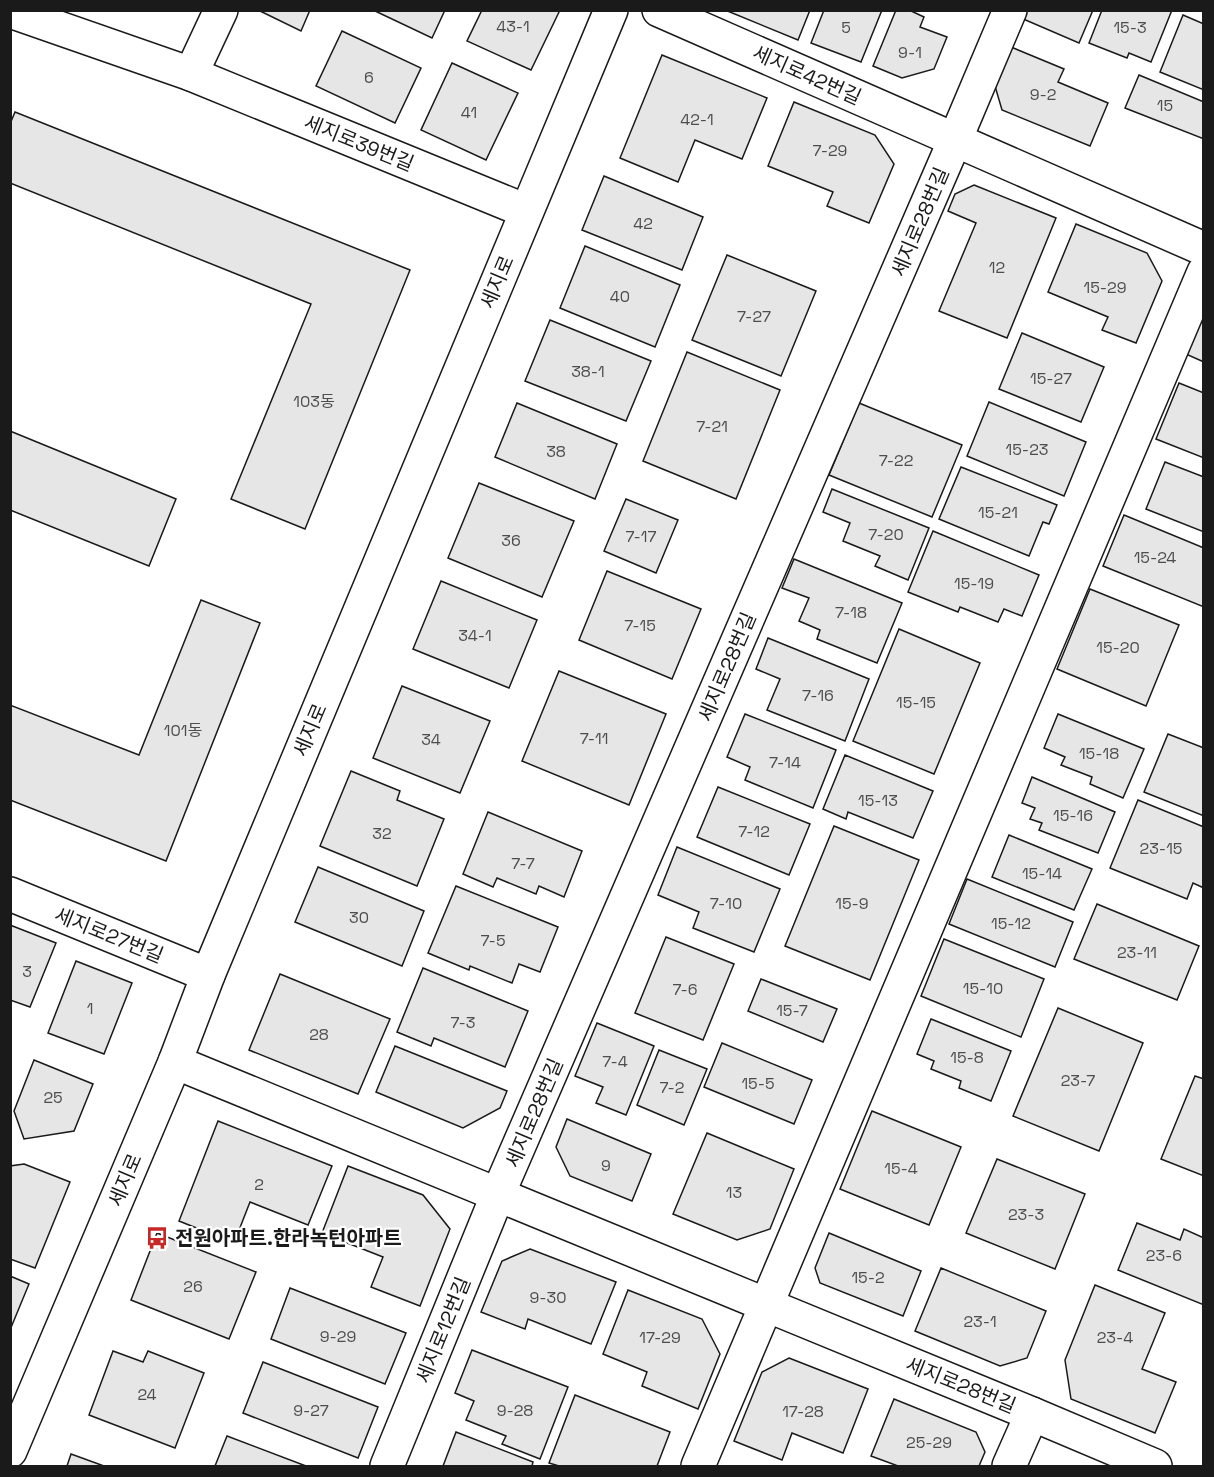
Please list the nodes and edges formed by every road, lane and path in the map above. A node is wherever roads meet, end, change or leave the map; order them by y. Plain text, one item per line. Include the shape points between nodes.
1 (221, 10) edge
2 (610, 10) edge
3 (659, 10) edge
4 (1010, 10) edge
5 (10, 11) edge
6 (191, 74) junction
7 (955, 140) junction
8 (526, 211) junction
9 (1203, 249) edge
10 (1203, 272) edge
11 (10, 894) edge
12 (208, 975) junction
13 (175, 1062) junction
14 (498, 1194) junction
15 (766, 1305) junction
16 (1032, 1414) junction
17 (10, 1451) edge
18 (387, 1467) edge
19 (698, 1467) edge
20 (1010, 1467) edge
21 (1155, 1467) edge

1 - 6 street
2 - 8 street, 세지로
3 - 7 street, 세지로42번길
4 - 7 street
5 - 6 street, 세지로39번길
6 - 8 street, 세지로39번길
7 - 9 street, 세지로42번길
7 - 14 street, 세지로28번길
8 - 12 street, 세지로
10 - 15 street
11 - 12 street, 세지로27번길
12 - 13 street, 세지로
13 - 14 street, 세지로28번길
13 - 17 street, 세지로
14 - 15 street, 세지로28번길
14 - 18 street, 세지로12번길
15 - 16 street, 세지로28번길
15 - 19 street
16 - 20 street
16 - 21 street, 세지로28번길

